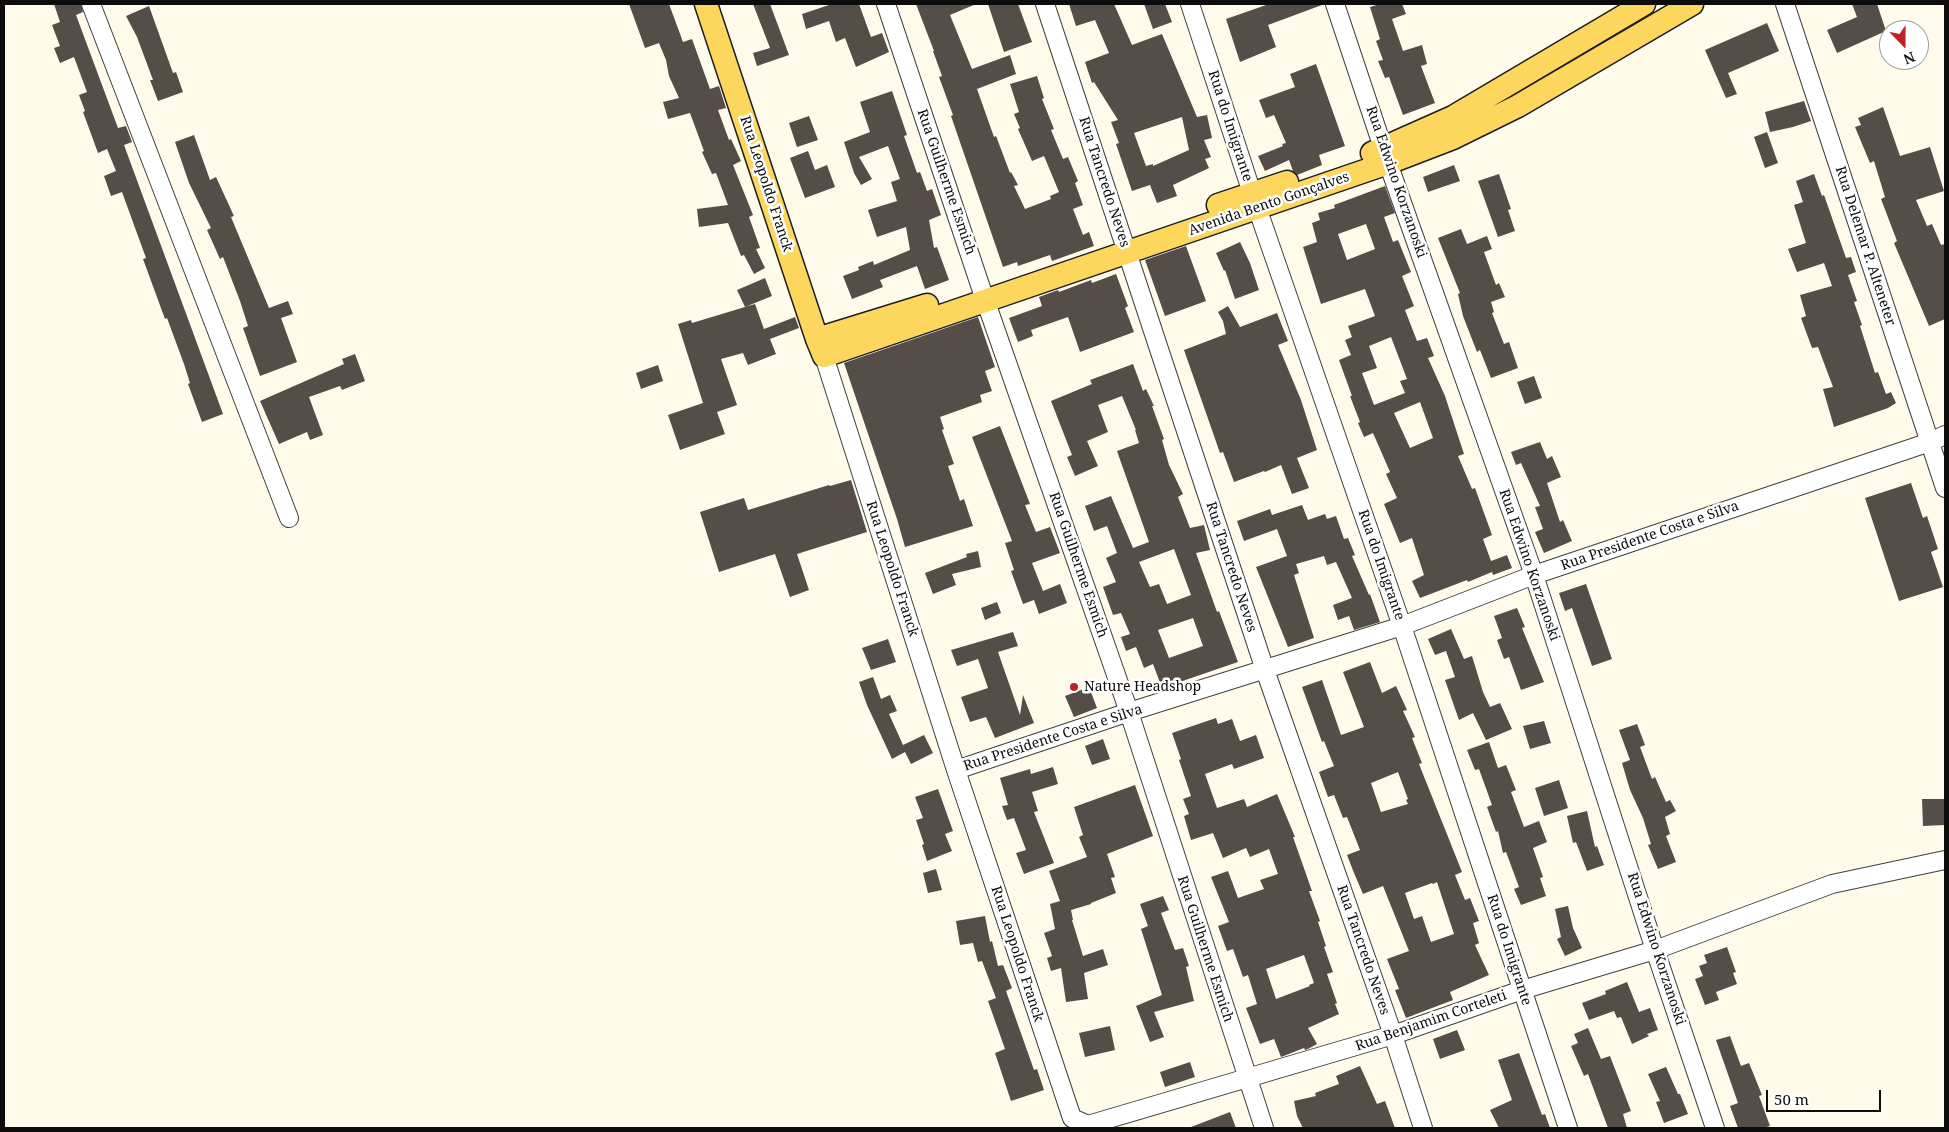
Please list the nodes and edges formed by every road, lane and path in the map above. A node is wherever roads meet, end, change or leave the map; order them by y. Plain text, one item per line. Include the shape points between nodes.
1 (91, 4) edge
2 (706, 4) edge
3 (886, 4) edge
4 (1045, 4) edge
5 (1190, 4) edge
6 (1335, 4) edge
7 (1692, 4) edge
8 (1785, 4) edge
9 (1635, 9) edge
10 (1639, 35) junction
11 (1505, 86) junction
12 (1518, 106) junction
13 (1386, 156) junction
14 (1255, 201) junction
15 (1125, 245) junction
16 (984, 294) junction
17 (820, 347) junction
18 (1938, 438) edge
19 (1945, 488) edge
20 (289, 518) dead end
21 (1534, 575) junction
22 (1402, 626) junction
23 (1266, 670) junction
24 (1130, 712) junction
25 (956, 770) junction
26 (1945, 860) edge
27 (1655, 950) junction
28 (1522, 990) junction
29 (1393, 1035) junction
30 (1247, 1080) junction
31 (1088, 1125) joint
32 (1264, 1128) edge
33 (1423, 1128) edge
34 (1568, 1128) edge
35 (1716, 1128) edge

1 - 20 street
2 - 17 main road, Rua Leopoldo Franck
3 - 16 street, Rua Guilherme Esmich
4 - 15 street, Rua Tancredo Neves
5 - 14 street, Rua do Imigrante
6 - 13 street, Rua Edwino Korzanoski
7 - 10 main road, Avenida Bento Gonçalves
8 - 18 street, Rua Delemar P. Alteneter
9 - 10 main road
9 - 11 main road, Avenida Bento Gonçalves
10 - 12 main road, Avenida Bento Gonçalves
11 - 12 main road
11 - 13 main road, Avenida Bento Gonçalves
12 - 13 main road, Avenida Bento Gonçalves via 1453,138
13 - 14 main road, Avenida Bento Gonçalves
13 - 21 street, Rua Edwino Korzanoski
14 - 15 main road, Avenida Bento Gonçalves
14 - 22 street, Rua do Imigrante
15 - 16 main road, Avenida Bento Gonçalves
15 - 23 street, Rua Tancredo Neves
16 - 17 main road, Avenida Bento Gonçalves
16 - 24 street, Rua Guilherme Esmich
17 - 25 street, Rua Leopoldo Franck
18 - 19 street, Rua Delemar P. Alteneter
18 - 21 street, Rua Presidente Costa e Silva
21 - 22 street, Rua Presidente Costa e Silva
21 - 27 street, Rua Edwino Korzanoski
22 - 23 street, Rua Presidente Costa e Silva
22 - 28 street, Rua do Imigrante
23 - 24 street, Rua Presidente Costa e Silva
23 - 29 street, Rua Tancredo Neves
24 - 25 street, Rua Presidente Costa e Silva
24 - 30 street, Rua Guilherme Esmich
25 - 31 street, Rua Leopoldo Franck via 1072,1118
26 - 27 street, Rua Benjamim Corteleti via 1832,884
27 - 28 street, Rua Benjamim Corteleti
27 - 35 street, Rua Edwino Korzanoski
28 - 29 street, Rua Benjamim Corteleti
28 - 34 street, Rua do Imigrante
29 - 30 street, Rua Benjamim Corteleti
29 - 33 street, Rua Tancredo Neves
30 - 31 street, Rua Benjamim Corteleti
30 - 32 street, Rua Guilherme Esmich

